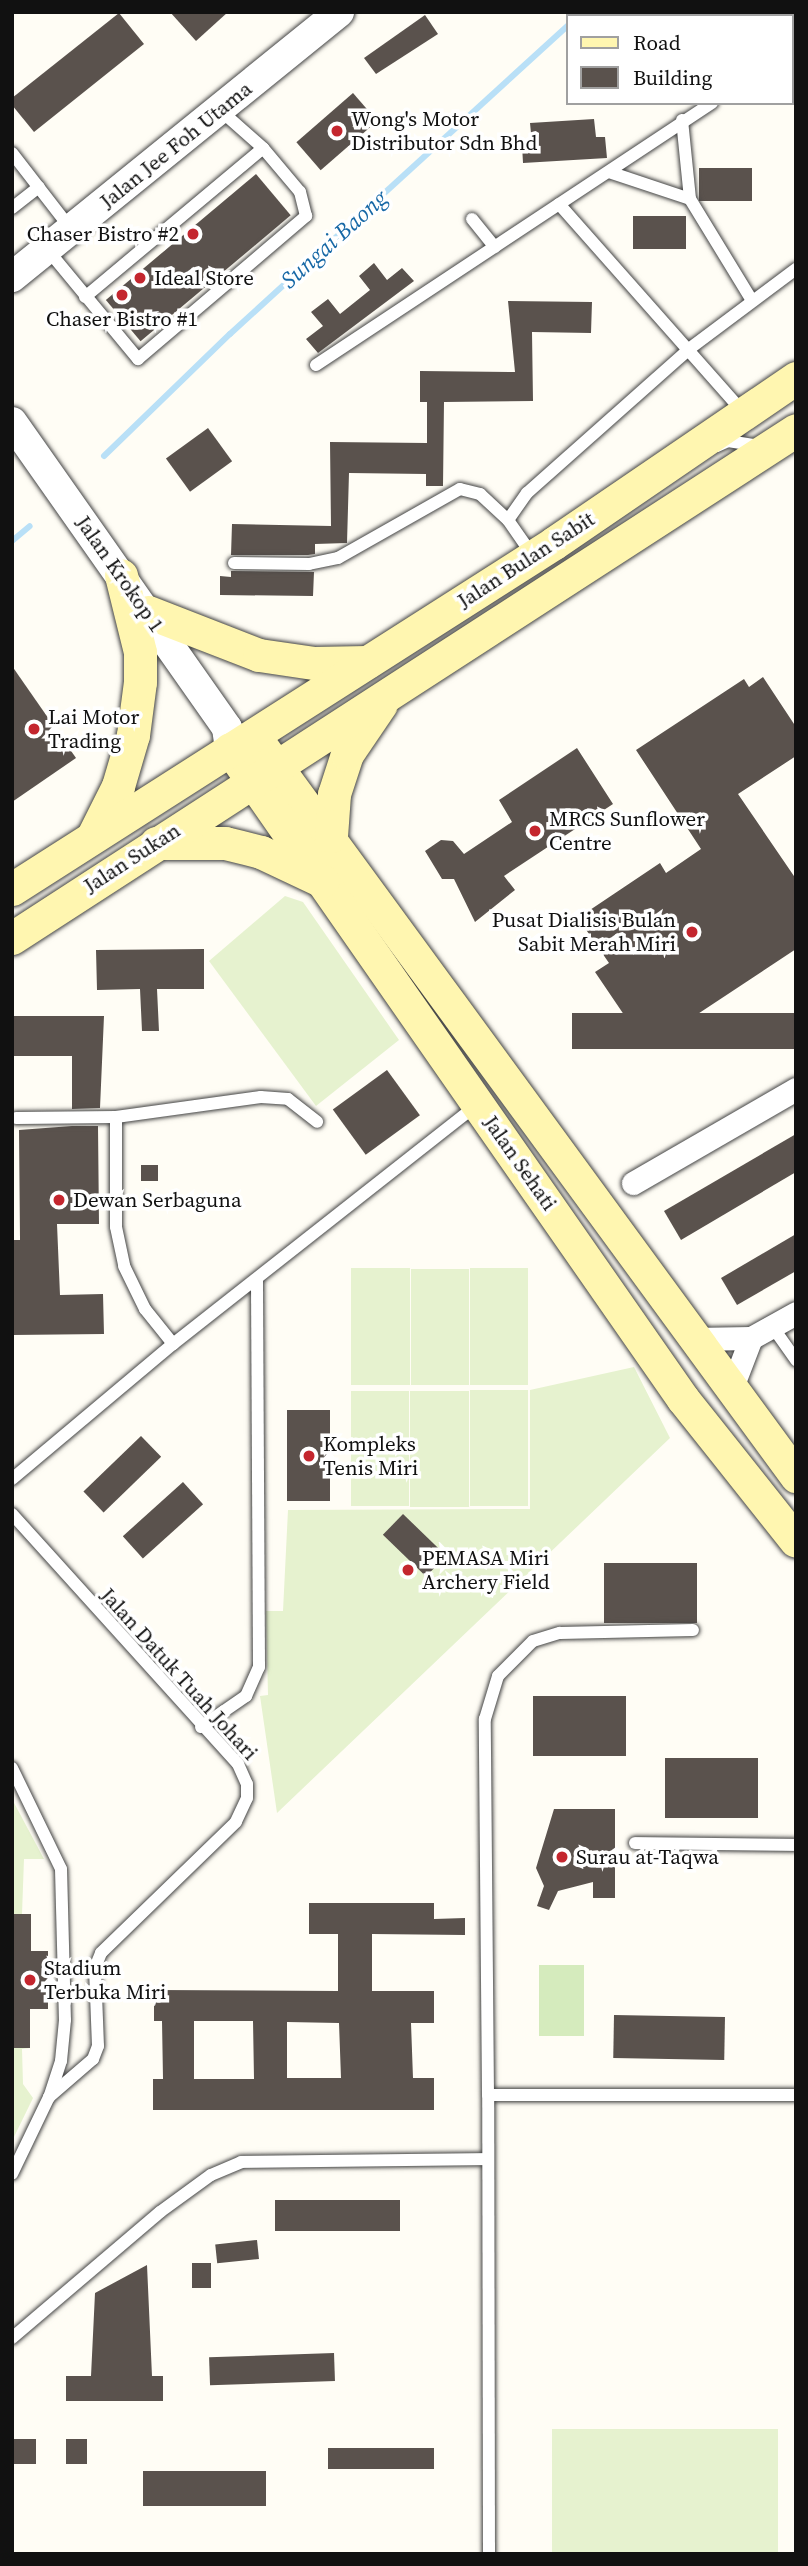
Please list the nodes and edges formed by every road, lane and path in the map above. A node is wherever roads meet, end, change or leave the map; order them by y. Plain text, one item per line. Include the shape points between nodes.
1 (339, 12) edge
2 (708, 105) edge
3 (220, 109) junction
4 (682, 120) junction
5 (263, 148) junction
6 (12, 153) edge
7 (609, 172) junction
8 (39, 187) junction
9 (690, 199) junction
10 (559, 205) junction
11 (12, 208) edge
12 (471, 219) dead end
13 (71, 229) junction
14 (495, 247) junction
15 (25, 265) edge
16 (796, 269) edge
17 (85, 298) junction
18 (751, 299) junction
19 (689, 349) junction
20 (316, 365) dead end
21 (796, 378) edge
22 (743, 412) junction
23 (12, 422) edge
24 (782, 439) edge
25 (508, 520) junction
26 (544, 550) junction
27 (234, 563) dead end
28 (121, 575) junction
29 (148, 612) junction
30 (366, 662) junction
31 (395, 687) junction
32 (236, 737) junction
33 (265, 771) junction
34 (94, 834) junction
35 (331, 836) junction
36 (153, 844) junction
37 (324, 882) junction
38 (12, 889) edge
39 (12, 937) edge
40 (796, 1090) edge
41 (478, 1104) junction
42 (116, 1117) junction
43 (16, 1118) dead end
44 (317, 1122) dead end
45 (633, 1183) dead end
46 (257, 1279) junction
47 (796, 1313) edge
48 (772, 1326) junction
49 (751, 1338) junction
50 (692, 1339) junction
51 (173, 1344) junction
52 (796, 1360) edge
53 (731, 1390) junction
54 (683, 1399) junction
55 (796, 1476) edge
56 (12, 1479) edge
57 (12, 1514) edge
58 (796, 1522) edge
59 (796, 1541) edge
60 (694, 1630) dead end
61 (201, 1727) junction
62 (12, 1768) edge
63 (635, 1843) dead end
64 (796, 1845) edge
65 (488, 2095) junction
66 (796, 2095) edge
67 (50, 2097) junction
68 (487, 2159) junction
69 (12, 2174) edge
70 (12, 2338) edge
71 (489, 2554) edge

1 - 3 street, Jalan Jee Foh Utama
2 - 4 lane
3 - 5 lane
3 - 13 street, Jalan Jee Foh Utama
4 - 7 lane
4 - 9 lane
5 - 17 lane
5 - 17 lane via 300,192 306,216 138,359
6 - 8 lane
7 - 9 lane
7 - 10 lane
8 - 11 lane
8 - 13 lane
9 - 18 lane
10 - 14 lane
10 - 19 lane
12 - 14 lane
13 - 15 street, Jalan Jee Foh Utama
14 - 20 lane
15 - 17 lane
16 - 18 lane
18 - 19 lane
19 - 22 lane
19 - 25 lane via 527,493
21 - 22 main road, Jalan Bulan Sabit
22 - 26 main road, Jalan Bulan Sabit
23 - 28 street, Jalan Krokop 1
24 - 26 lane via 719,445 600,521
24 - 31 main road, Jalan Bulan Sabit
25 - 26 lane
25 - 27 lane via 480,494 460,489 338,558 309,564
26 - 30 main road, Jalan Bulan Sabit
28 - 29 street, Jalan Krokop 1
28 - 34 main road via 140,652 140,682 118,786
29 - 30 main road via 259,655 314,663
29 - 32 street, Jalan Krokop 1
30 - 32 main road, Jalan Bulan Sabit
31 - 33 main road, Jalan Bulan Sabit
31 - 35 main road via 347,754 334,794
32 - 33 main road
32 - 34 main road, Jalan Sukan
33 - 35 main road, Jalan Sehati
33 - 36 main road, Jalan Sukan
33 - 37 main road, Jalan Sehati
34 - 38 main road, Jalan Sukan
35 - 50 main road, Jalan Sehati
36 - 37 main road via 225,843 261,852
36 - 39 main road, Jalan Sukan
37 - 41 main road, Jalan Sehati
40 - 45 street
41 - 46 lane
41 - 54 main road, Jalan Sehati
42 - 43 lane
42 - 44 lane via 261,1097 288,1099
42 - 51 lane via 116,1227 124,1266 145,1309
46 - 51 lane
46 - 61 lane via 259,1667 246,1696
47 - 48 street
48 - 49 street
48 - 52 lane
49 - 50 street
49 - 53 street
50 - 53 main road, Jalan Sehati
51 - 56 lane
53 - 55 main road, Jalan Sehati
54 - 58 main road via 706,1410
54 - 59 main road, Jalan Sehati
57 - 61 lane, Jalan Datuk Tuah Johari
60 - 65 lane via 560,1633 533,1641 498,1676 485,1719
61 - 67 lane, Jalan Datuk Tuah Johari via 244,1774 243,1809 224,1835 101,1953 94,1982 98,2046 93,2059
62 - 67 lane via 61,1868 65,2020 61,2061
63 - 64 lane
65 - 66 lane
65 - 68 lane
67 - 69 lane, Jalan Datuk Tuah Johari
68 - 70 lane via 241,2162 211,2175 160,2211
68 - 71 lane

